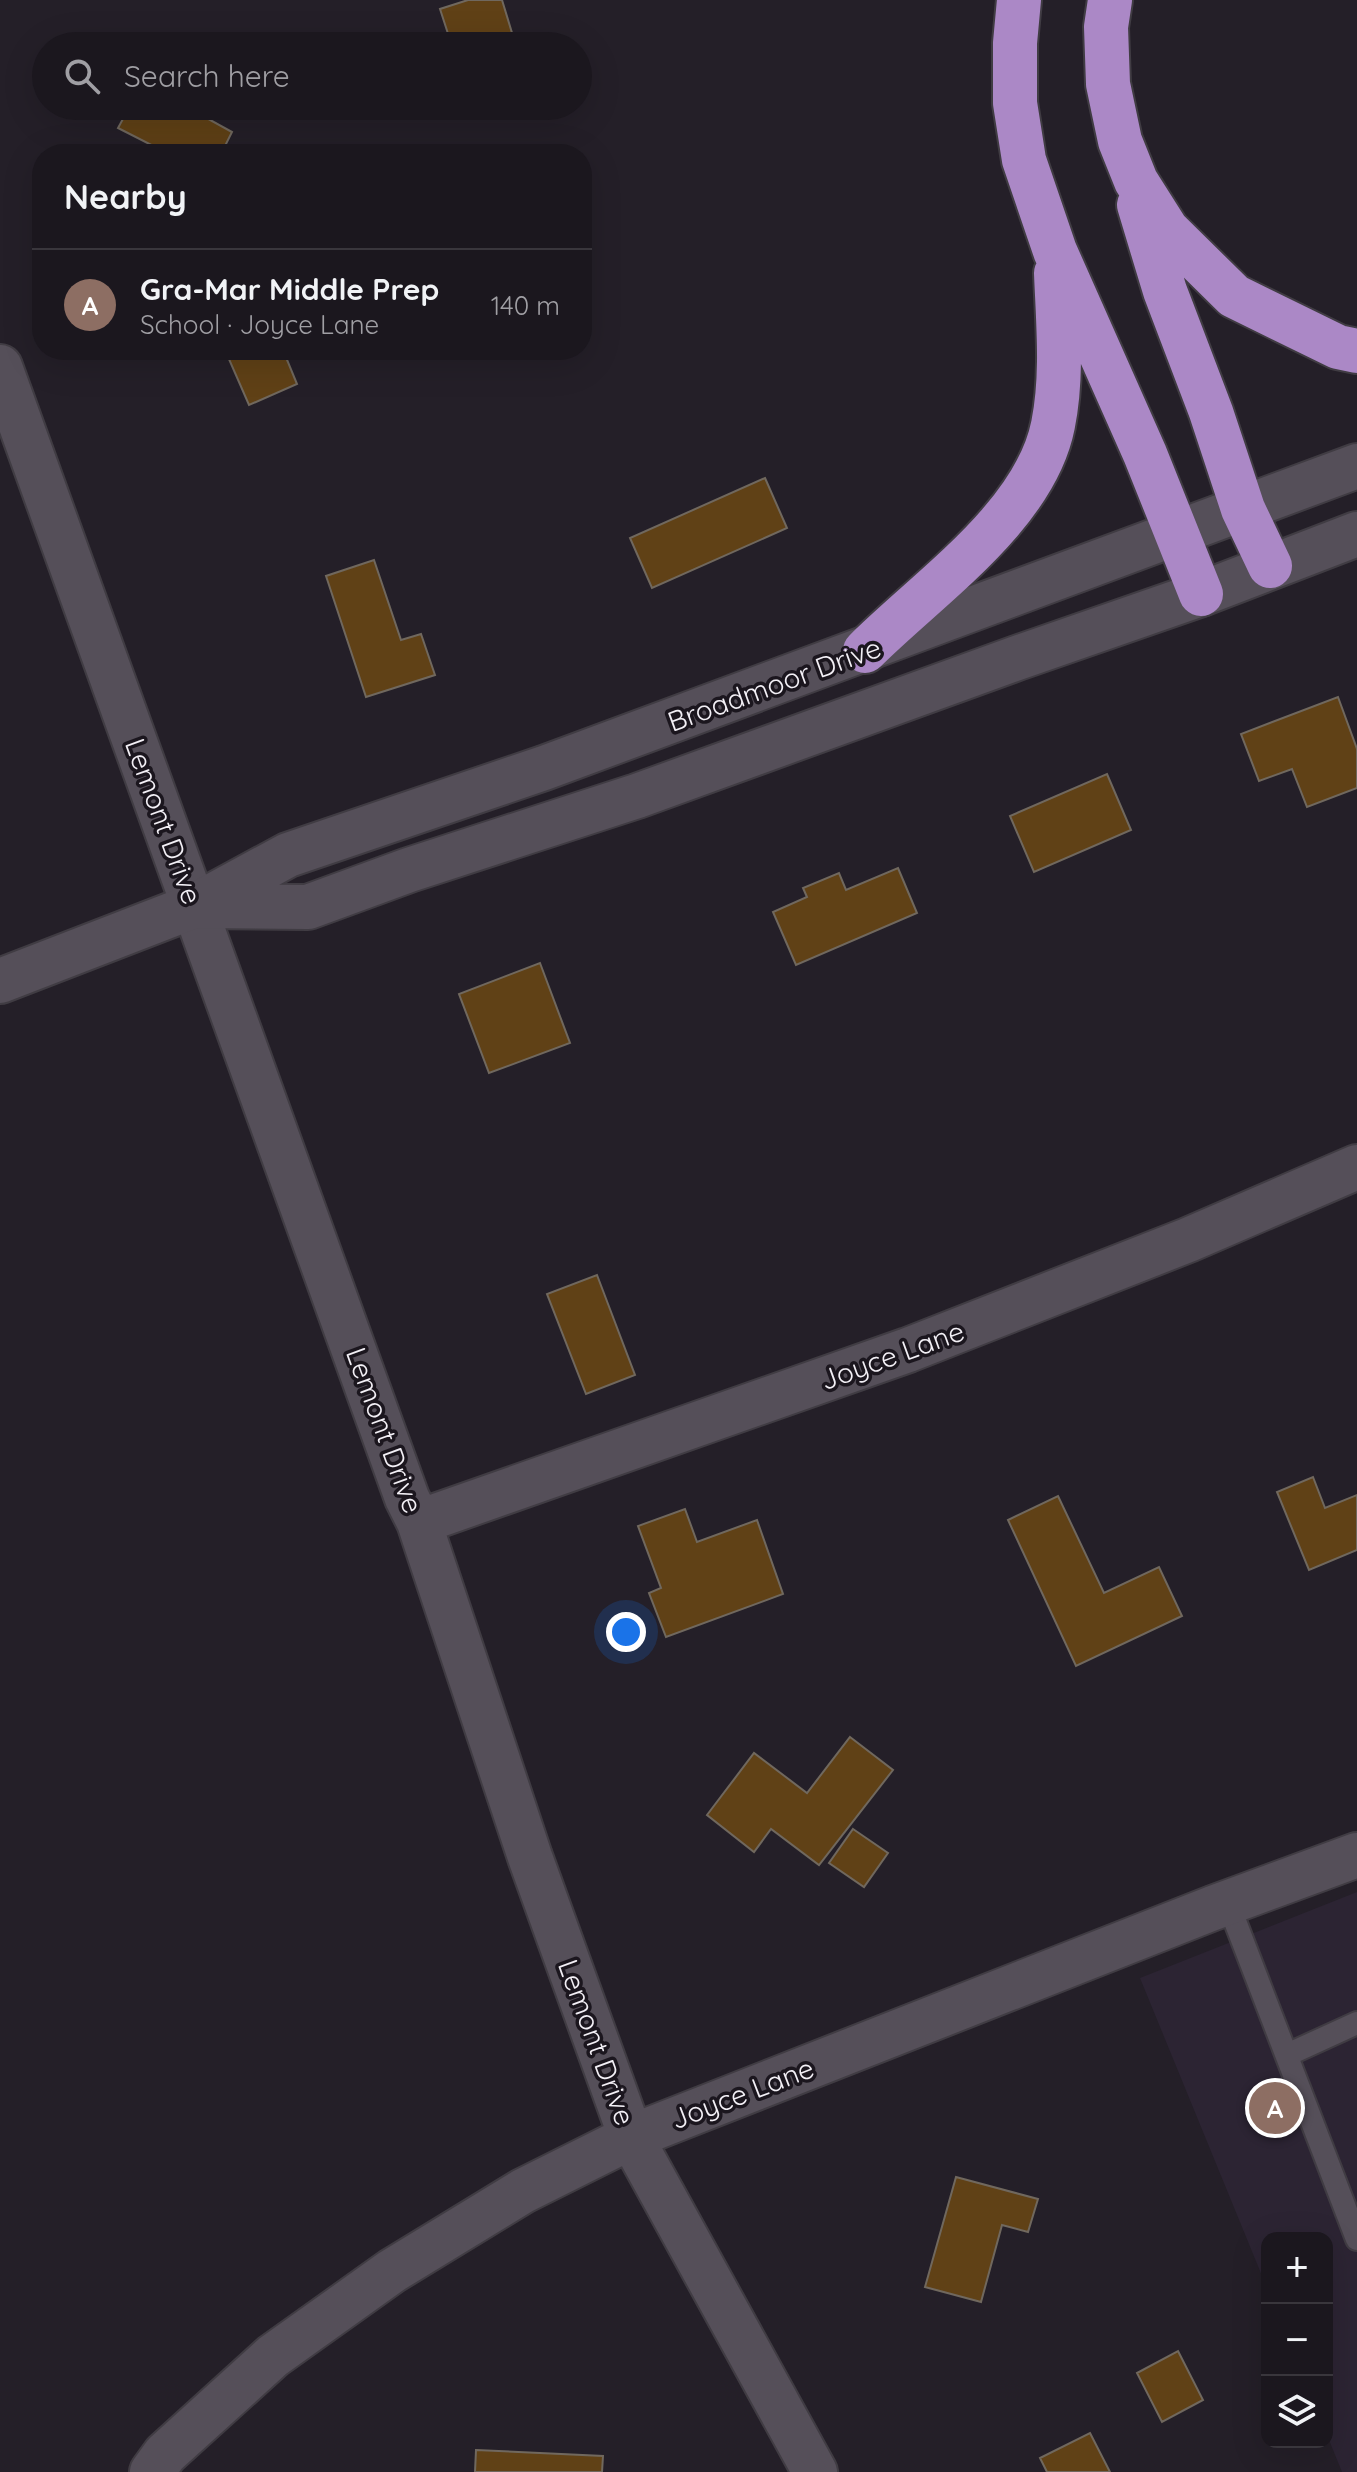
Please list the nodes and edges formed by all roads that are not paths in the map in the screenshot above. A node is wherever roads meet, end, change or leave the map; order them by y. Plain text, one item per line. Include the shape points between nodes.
1 (1019, 0) edge
2 (1110, 0) edge
3 (1120, 141) junction
4 (1055, 251) junction
5 (1357, 351) edge
6 (0, 367) edge
7 (1357, 466) edge
8 (1243, 509) junction
9 (1357, 534) edge
10 (1176, 535) junction
11 (1270, 566) junction
12 (1201, 594) junction
13 (865, 651) junction
14 (194, 906) junction
15 (0, 981) edge
16 (1357, 1167) edge
17 (419, 1522) junction
18 (1357, 1855) edge
19 (1228, 1903) junction
20 (1357, 2023) edge
21 (1287, 2055) junction
22 (631, 2137) junction
23 (1357, 2239) edge
24 (152, 2472) edge
25 (815, 2472) edge

1 - 4 highway via 1017,117 1024,160
2 - 3 highway via 1108,84
3 - 5 highway via 1136,181 1167,230 1234,296 1338,347
3 - 8 highway via 1165,291
4 - 10 highway
4 - 13 highway via 1057,398 1040,461 1020,499 983,542
6 - 14 street, Lemont Drive
7 - 8 street, Broadmoor Drive
8 - 10 street, Broadmoor Drive
8 - 11 highway
9 - 11 street, Broadmoor Drive
10 - 12 highway
10 - 13 street, Broadmoor Drive
11 - 12 street, Broadmoor Drive
12 - 14 street, Broadmoor Drive via 637,796 308,907
13 - 14 street, Broadmoor Drive via 288,855
14 - 15 street, Broadmoor Drive
14 - 17 street, Lemont Drive
16 - 17 street, Joyce Lane via 908,1350
17 - 22 street, Lemont Drive via 530,1857
18 - 19 street, Joyce Lane
19 - 21 lane
19 - 22 street, Joyce Lane
20 - 21 lane
21 - 23 lane
22 - 24 street, Joyce Lane via 523,2191 392,2271 273,2356
22 - 25 street, Lemont Drive

